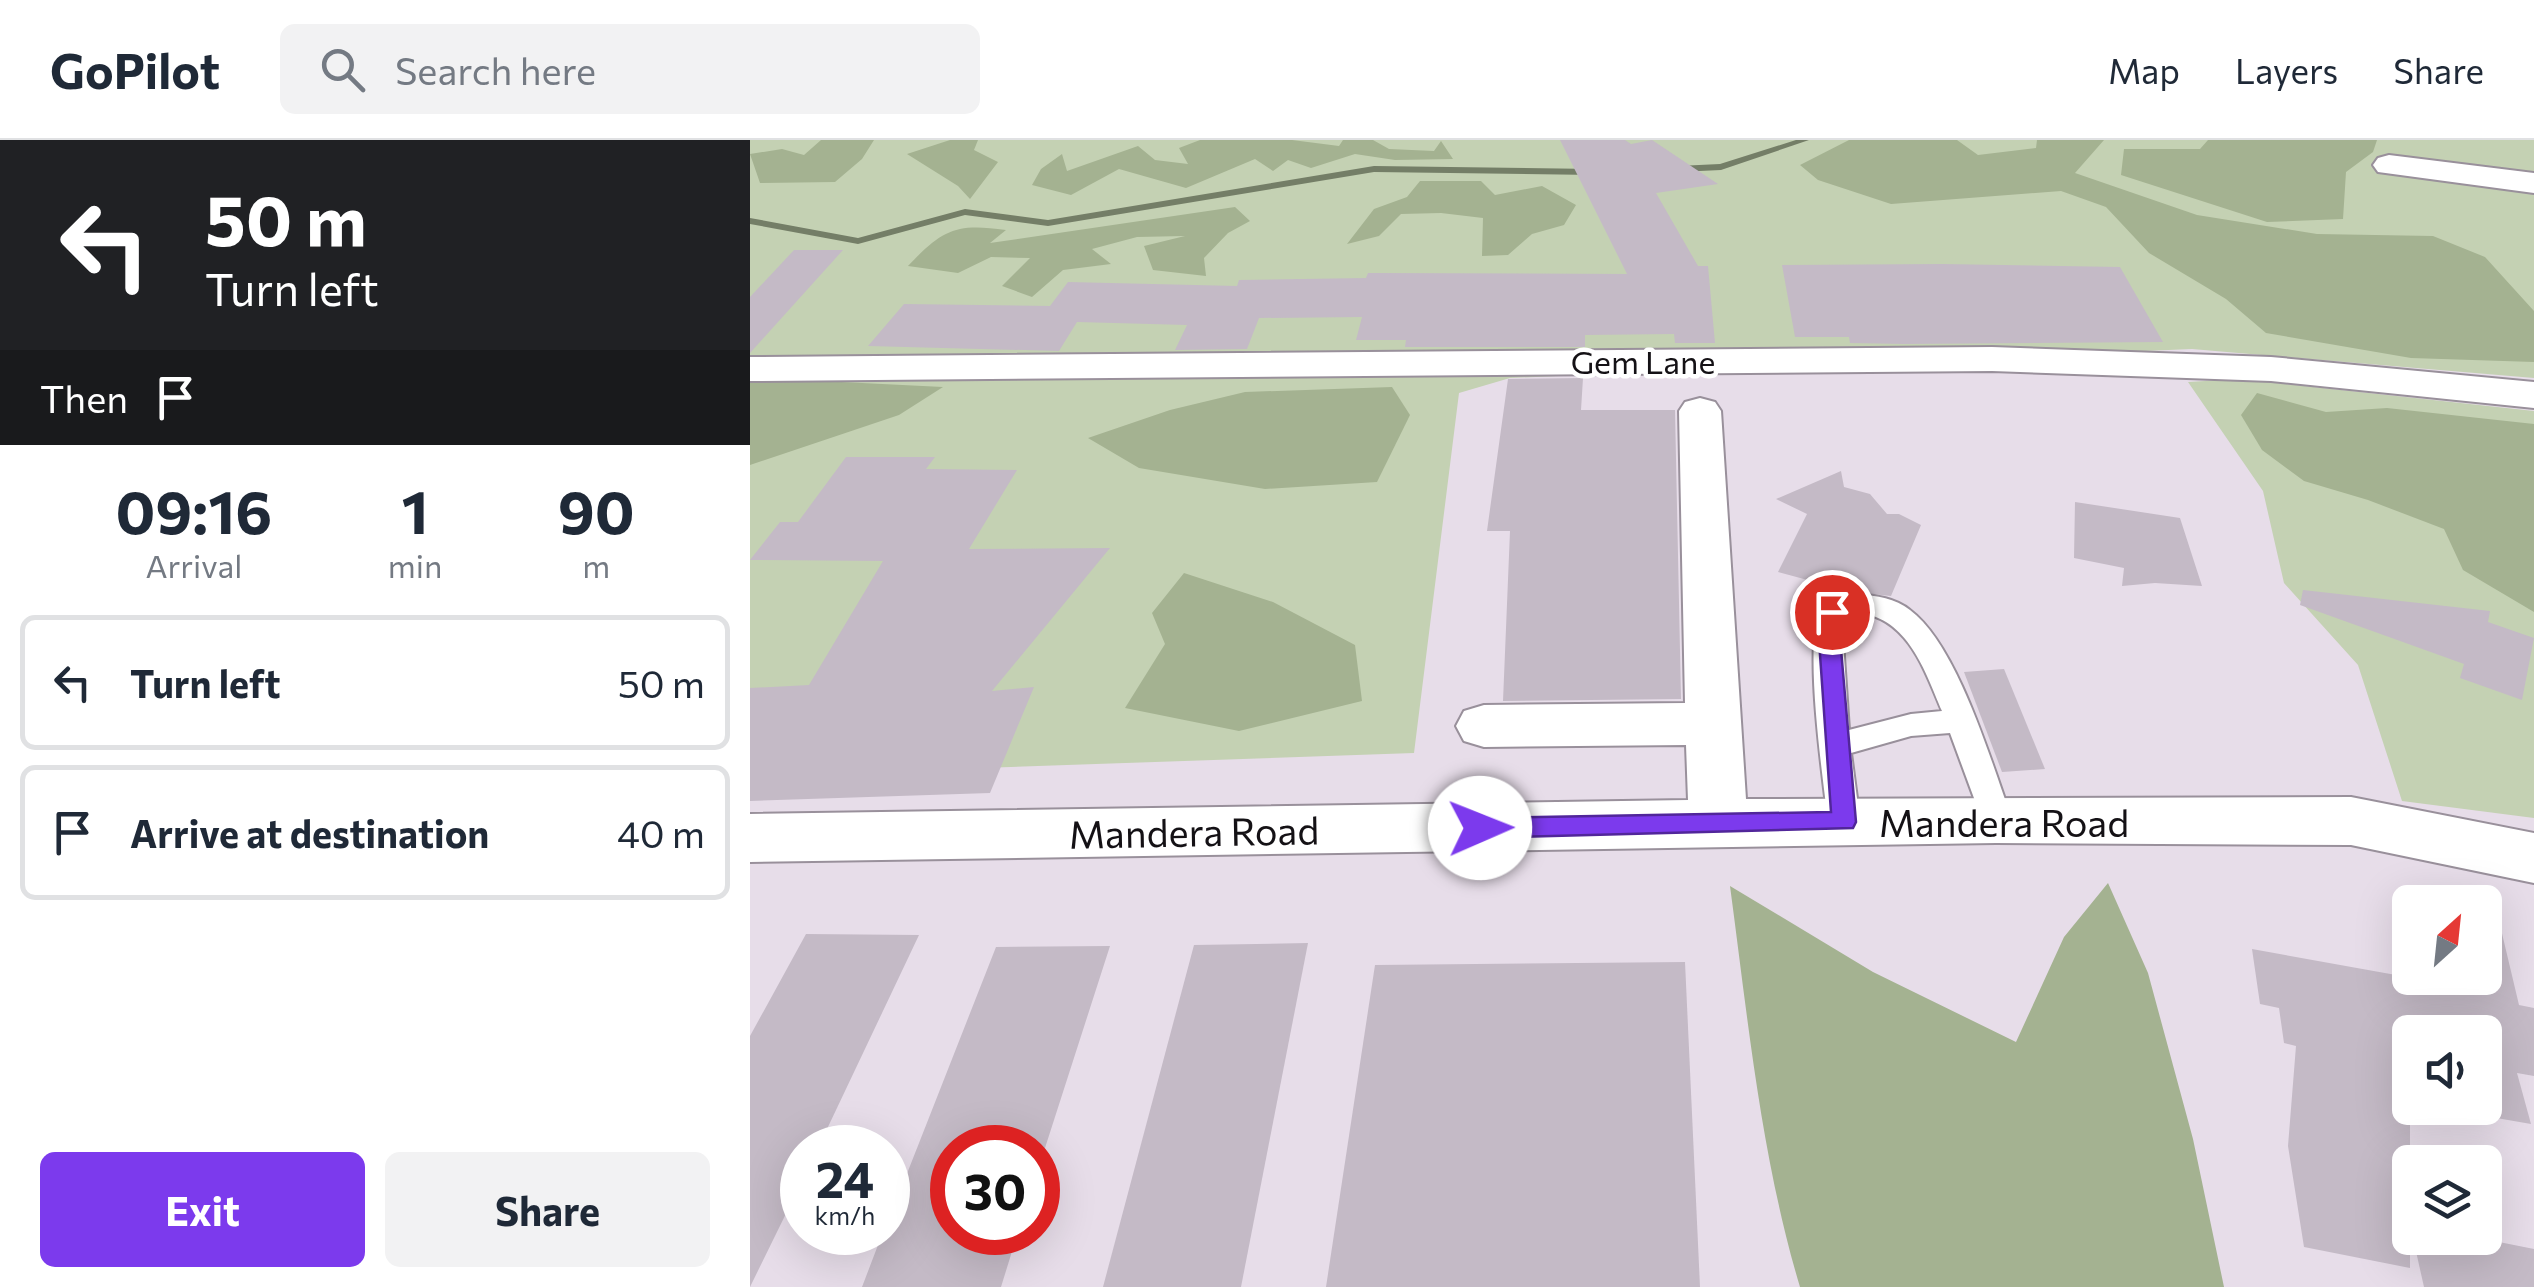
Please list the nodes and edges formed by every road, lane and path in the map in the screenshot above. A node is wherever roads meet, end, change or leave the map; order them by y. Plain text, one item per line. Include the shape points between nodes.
1 (2388, 165) dead end
2 (2534, 183) edge
3 (750, 369) edge
4 (2534, 395) edge
5 (1700, 411) dead end
6 (1961, 721) junction
7 (1714, 724) junction
8 (1484, 726) dead end
9 (1835, 746) junction
10 (1996, 819) junction
11 (1844, 822) junction
12 (1718, 823) junction
13 (750, 838) edge
14 (2534, 858) edge

1 - 2 street
3 - 4 street, Gem Lane via 1992,359 2271,369
5 - 7 street
6 - 9 lane via 1911,725
6 - 9 lane via 1920,634 1905,619 1847,604 1832,612 1828,626
6 - 10 lane
7 - 8 street
7 - 12 street
9 - 11 lane
10 - 11 street, Mandera Road
10 - 14 street, Mandera Road via 2351,822
11 - 12 street, Mandera Road
12 - 13 street, Mandera Road

